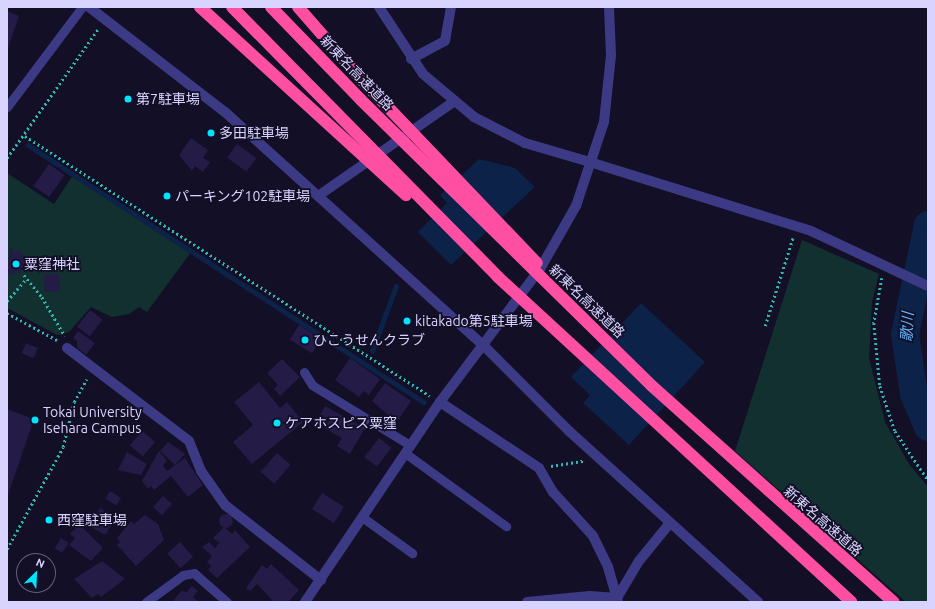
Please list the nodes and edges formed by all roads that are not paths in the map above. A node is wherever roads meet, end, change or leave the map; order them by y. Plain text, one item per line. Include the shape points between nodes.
1 (82, 7) edge
2 (89, 7) edge
3 (200, 7) edge
4 (232, 7) edge
5 (272, 7) edge
6 (298, 7) edge
7 (379, 7) edge
8 (451, 7) edge
9 (609, 7) edge
10 (411, 59) junction
11 (453, 102) junction
12 (7, 107) edge
13 (593, 163) junction
14 (318, 196) junction
15 (498, 277) junction
16 (928, 286) edge
17 (590, 325) junction
18 (482, 344) junction
19 (67, 348) road end
20 (304, 372) dead end
21 (440, 402) junction
22 (407, 449) junction
23 (362, 517) junction
24 (670, 524) junction
25 (506, 526) dead end
26 (412, 553) dead end
27 (321, 580) junction
28 (618, 600) edge
29 (146, 602) edge
30 (227, 602) edge
31 (305, 602) edge
32 (527, 602) edge
33 (758, 602) edge
34 (852, 602) edge
35 (894, 602) edge

1 - 12 lane
2 - 14 street via 199,90
3 - 15 highway, bridge
4 - 15 highway, bridge
5 - 17 highway, 新東名高速道路, bridge
6 - 17 highway, bridge via 362,80 511,233
7 - 10 street
8 - 10 street via 445,41
9 - 13 street via 609,89
10 - 11 street
11 - 13 street via 504,134
11 - 14 street
13 - 16 street via 796,226 890,266
13 - 18 street via 559,239
14 - 18 street
15 - 34 highway, bridge via 747,510
17 - 35 highway, 新東名高速道路, bridge via 765,490
18 - 21 street
18 - 24 street via 561,424
19 - 27 street via 189,441 201,471 225,505
20 - 22 lane via 312,385
21 - 22 street
21 - 28 street via 539,468 553,492 593,536 608,567
22 - 23 street
22 - 25 lane
23 - 26 lane
23 - 27 street
24 - 28 street via 640,561
24 - 33 street
27 - 31 street
28 - 32 street
29 - 30 lane via 183,575 194,573

